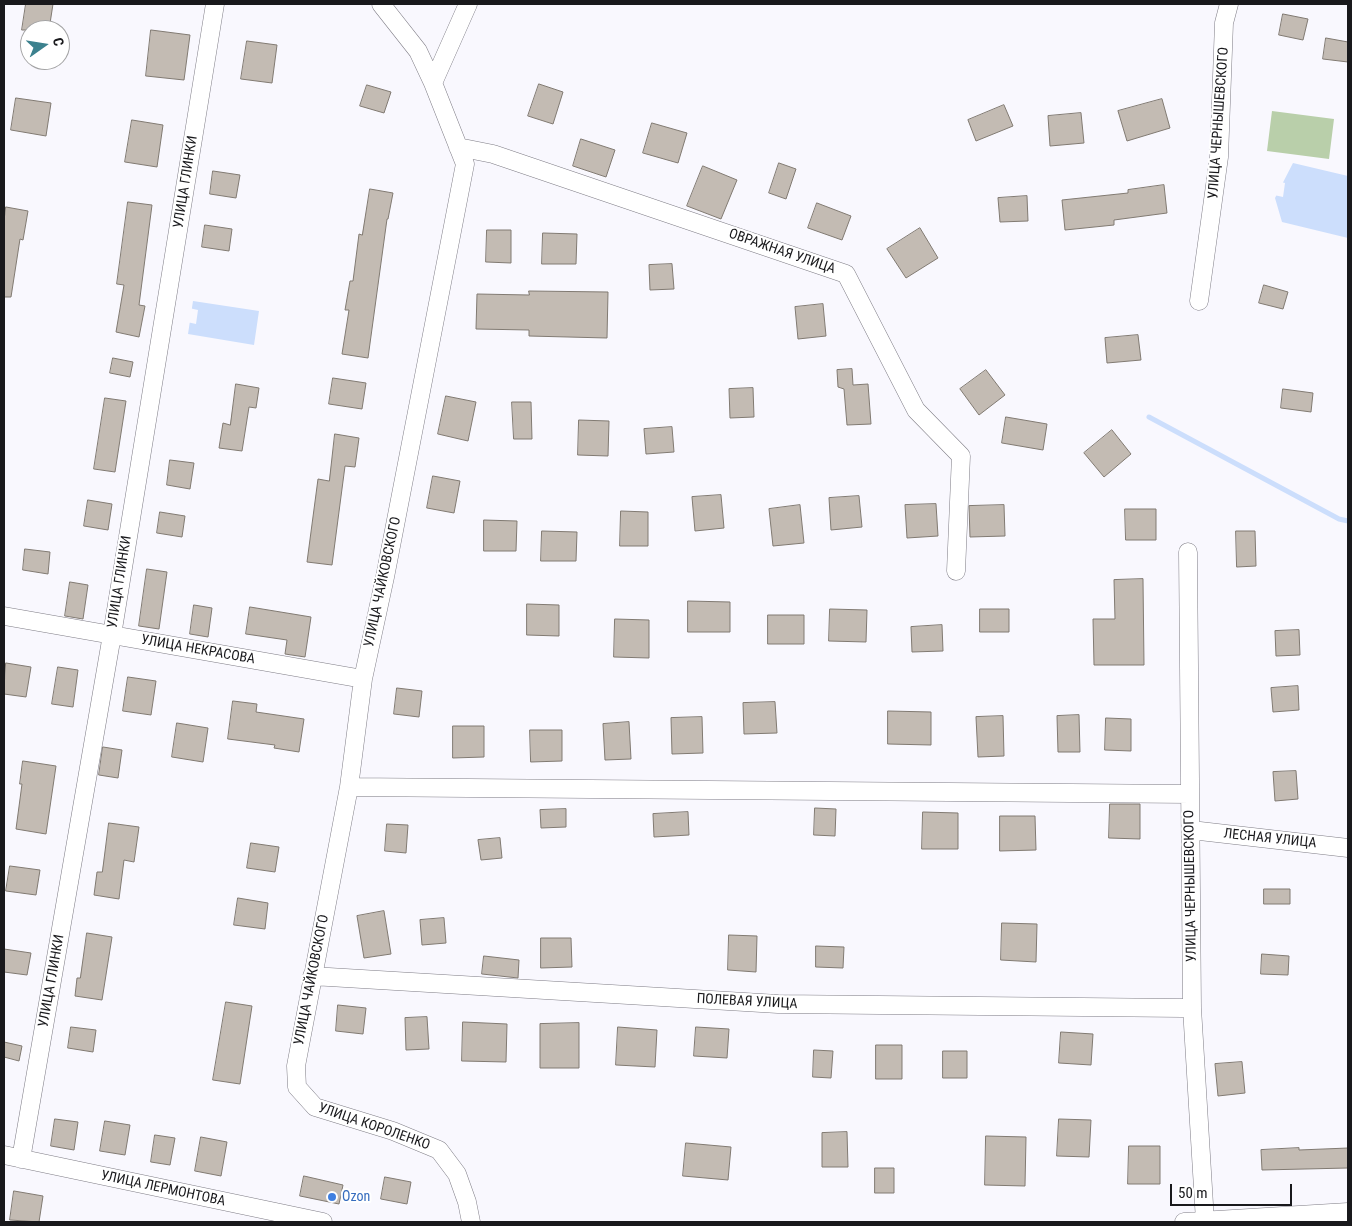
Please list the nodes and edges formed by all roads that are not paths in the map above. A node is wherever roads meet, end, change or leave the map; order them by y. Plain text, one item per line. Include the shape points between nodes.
1 (215, 4) edge
2 (381, 4) edge
3 (468, 4) edge
4 (1229, 4) edge
5 (433, 82) junction
6 (458, 147) junction
7 (1199, 301) dead end
8 (1188, 552) dead end
9 (956, 572) dead end
10 (4, 616) edge
11 (112, 635) junction
12 (363, 679) junction
13 (348, 786) junction
14 (1190, 794) junction
15 (1191, 830) junction
16 (1348, 848) edge
17 (312, 976) junction
18 (1183, 1008) dead end
19 (297, 1087) joint
20 (12, 1157) edge
21 (1348, 1212) edge
22 (1205, 1221) junction
23 (323, 1222) edge
24 (471, 1222) edge
25 (1184, 1222) edge

1 - 11 street, УЛИЦА ГЛИНКИ
2 - 5 street, УЛИЦА ЧАЙКОВСКОГО via 418,51
3 - 5 street
4 - 7 street, УЛИЦА ЧЕРНЫШЕВСКОГО via 1224,23 1219,157
5 - 6 street, УЛИЦА ЧАЙКОВСКОГО
6 - 9 street, ОВРАЖНАЯ УЛИЦА via 493,154 846,274 916,410 961,456
6 - 12 street, УЛИЦА ЧАЙКОВСКОГО via 465,164
8 - 14 street, УЛИЦА ЧЕРНЫШЕВСКОГО
10 - 11 street, УЛИЦА НЕКРАСОВА
11 - 12 street, УЛИЦА НЕКРАСОВА
11 - 20 street, УЛИЦА ГЛИНКИ
12 - 13 street, УЛИЦА ЧАЙКОВСКОГО
13 - 14 street
13 - 17 street, УЛИЦА ЧАЙКОВСКОГО
14 - 15 street, УЛИЦА ЧЕРНЫШЕВСКОГО
15 - 16 street, ЛЕСНАЯ УЛИЦА
15 - 22 street, УЛИЦА ЧЕРНЫШЕВСКОГО via 1192,1008
17 - 18 street, ПОЛЕВАЯ УЛИЦА via 778,1004
17 - 19 street, УЛИЦА ЧАЙКОВСКОГО via 296,1066
19 - 24 street, УЛИЦА КОРОЛЕНКО via 315,1108 393,1131 439,1150 457,1174 468,1202
20 - 23 street, УЛИЦА ЛЕРМОНТОВА
21 - 22 street
22 - 25 street

